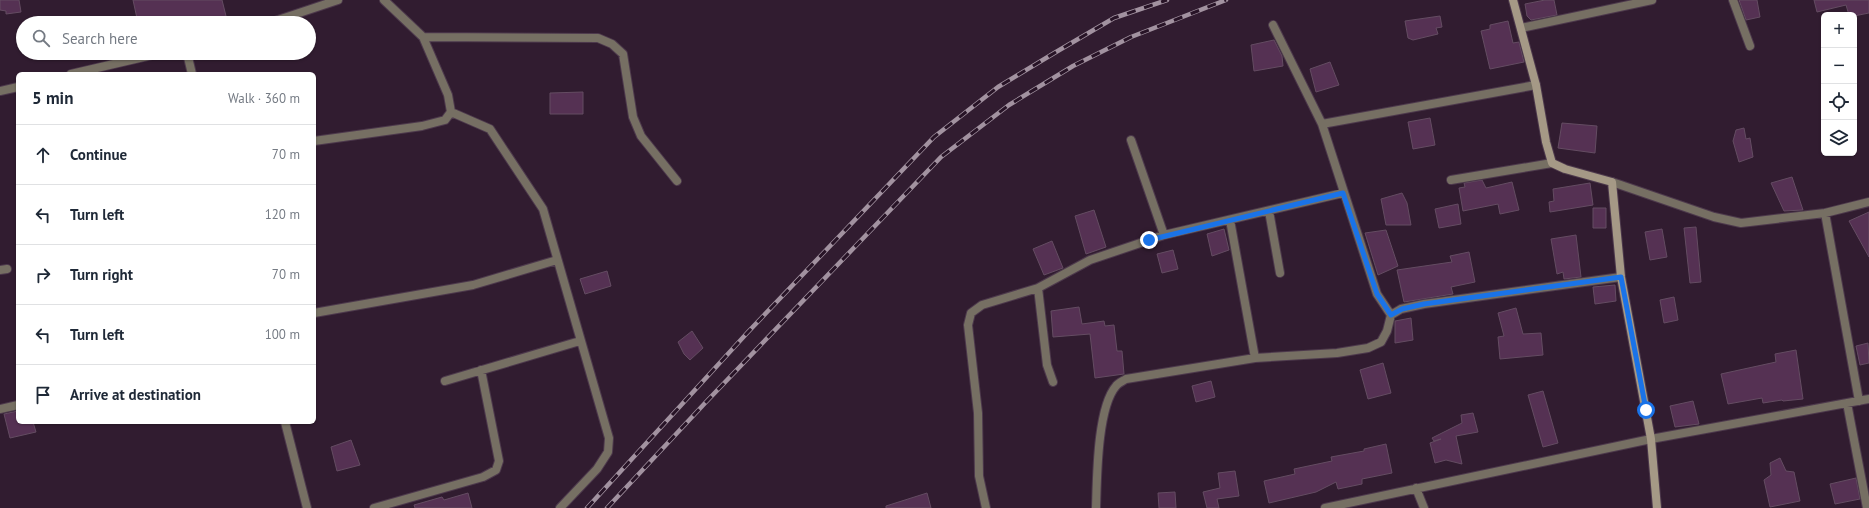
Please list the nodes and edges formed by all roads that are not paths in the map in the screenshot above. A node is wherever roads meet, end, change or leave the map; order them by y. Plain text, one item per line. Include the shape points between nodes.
1 (338, 0) edge
2 (384, 0) edge
3 (1513, 0) edge
4 (1652, 0) edge
5 (1733, 0) edge
6 (291, 16) edge
7 (1273, 25) dead end
8 (1522, 28) junction
9 (422, 37) junction
10 (1750, 46) dead end
11 (131, 60) edge
12 (189, 60) edge
13 (80, 72) edge
14 (192, 72) edge
15 (1536, 85) junction
16 (16, 87) edge
17 (0, 91) edge
18 (451, 112) junction
19 (1322, 124) junction
20 (1131, 140) dead end
21 (316, 141) edge
22 (1552, 163) junction
23 (1451, 180) dead end
24 (677, 181) dead end
25 (1612, 182) junction
26 (1343, 193) junction
27 (1869, 202) edge
28 (1269, 211) junction
29 (1825, 213) junction
30 (1230, 220) junction
31 (1164, 235) junction
32 (557, 260) junction
33 (1280, 273) dead end
34 (1621, 277) junction
35 (1038, 288) junction
36 (316, 313) edge
37 (1391, 315) junction
38 (580, 341) junction
39 (1255, 358) junction
40 (481, 370) junction
41 (445, 381) dead end
42 (1053, 382) dead end
43 (1869, 399) edge
44 (1859, 401) junction
45 (1847, 403) junction
46 (16, 405) edge
47 (0, 409) edge
48 (286, 424) edge
49 (1651, 439) junction
50 (1416, 488) junction
51 (308, 508) edge
52 (374, 508) edge
53 (560, 508) edge
54 (986, 508) edge
55 (1096, 508) edge
56 (1325, 508) edge
57 (1424, 508) edge
58 (1657, 508) edge
59 (1867, 508) edge

1 - 6 street
2 - 9 street
3 - 8 street
4 - 8 street
5 - 10 street
7 - 19 street
8 - 15 street
9 - 18 street via 448,95
9 - 24 street via 598,38 612,44 623,54 633,117 641,136
11 - 13 street
12 - 14 street
15 - 19 street
15 - 22 street
16 - 17 street
18 - 21 street via 445,120 422,126
18 - 32 street via 490,129 543,209
19 - 26 street
20 - 31 street
22 - 23 street
22 - 25 street
25 - 29 street via 1714,217 1741,223
25 - 34 street
26 - 28 street
26 - 37 street via 1377,294
27 - 29 street
28 - 30 street
28 - 33 street
29 - 44 street
30 - 31 street
30 - 39 street
31 - 35 street via 1090,260
32 - 36 street via 473,284
32 - 38 street
34 - 37 street via 1424,304 1402,309
34 - 49 street
35 - 42 street via 1047,365
35 - 54 street via 982,305 971,313 968,325 978,413 979,476
37 - 39 street via 1381,342 1368,348 1337,353
38 - 40 street
38 - 53 street via 609,438 608,452 597,469
39 - 55 street via 1144,375 1126,379 1116,385 1108,399 1098,445
40 - 41 street
40 - 52 street via 499,461 496,470 483,477
43 - 44 street
44 - 45 street
45 - 49 street
45 - 59 street
46 - 47 street
48 - 51 street
49 - 50 street
49 - 58 street
50 - 56 street
50 - 57 street

